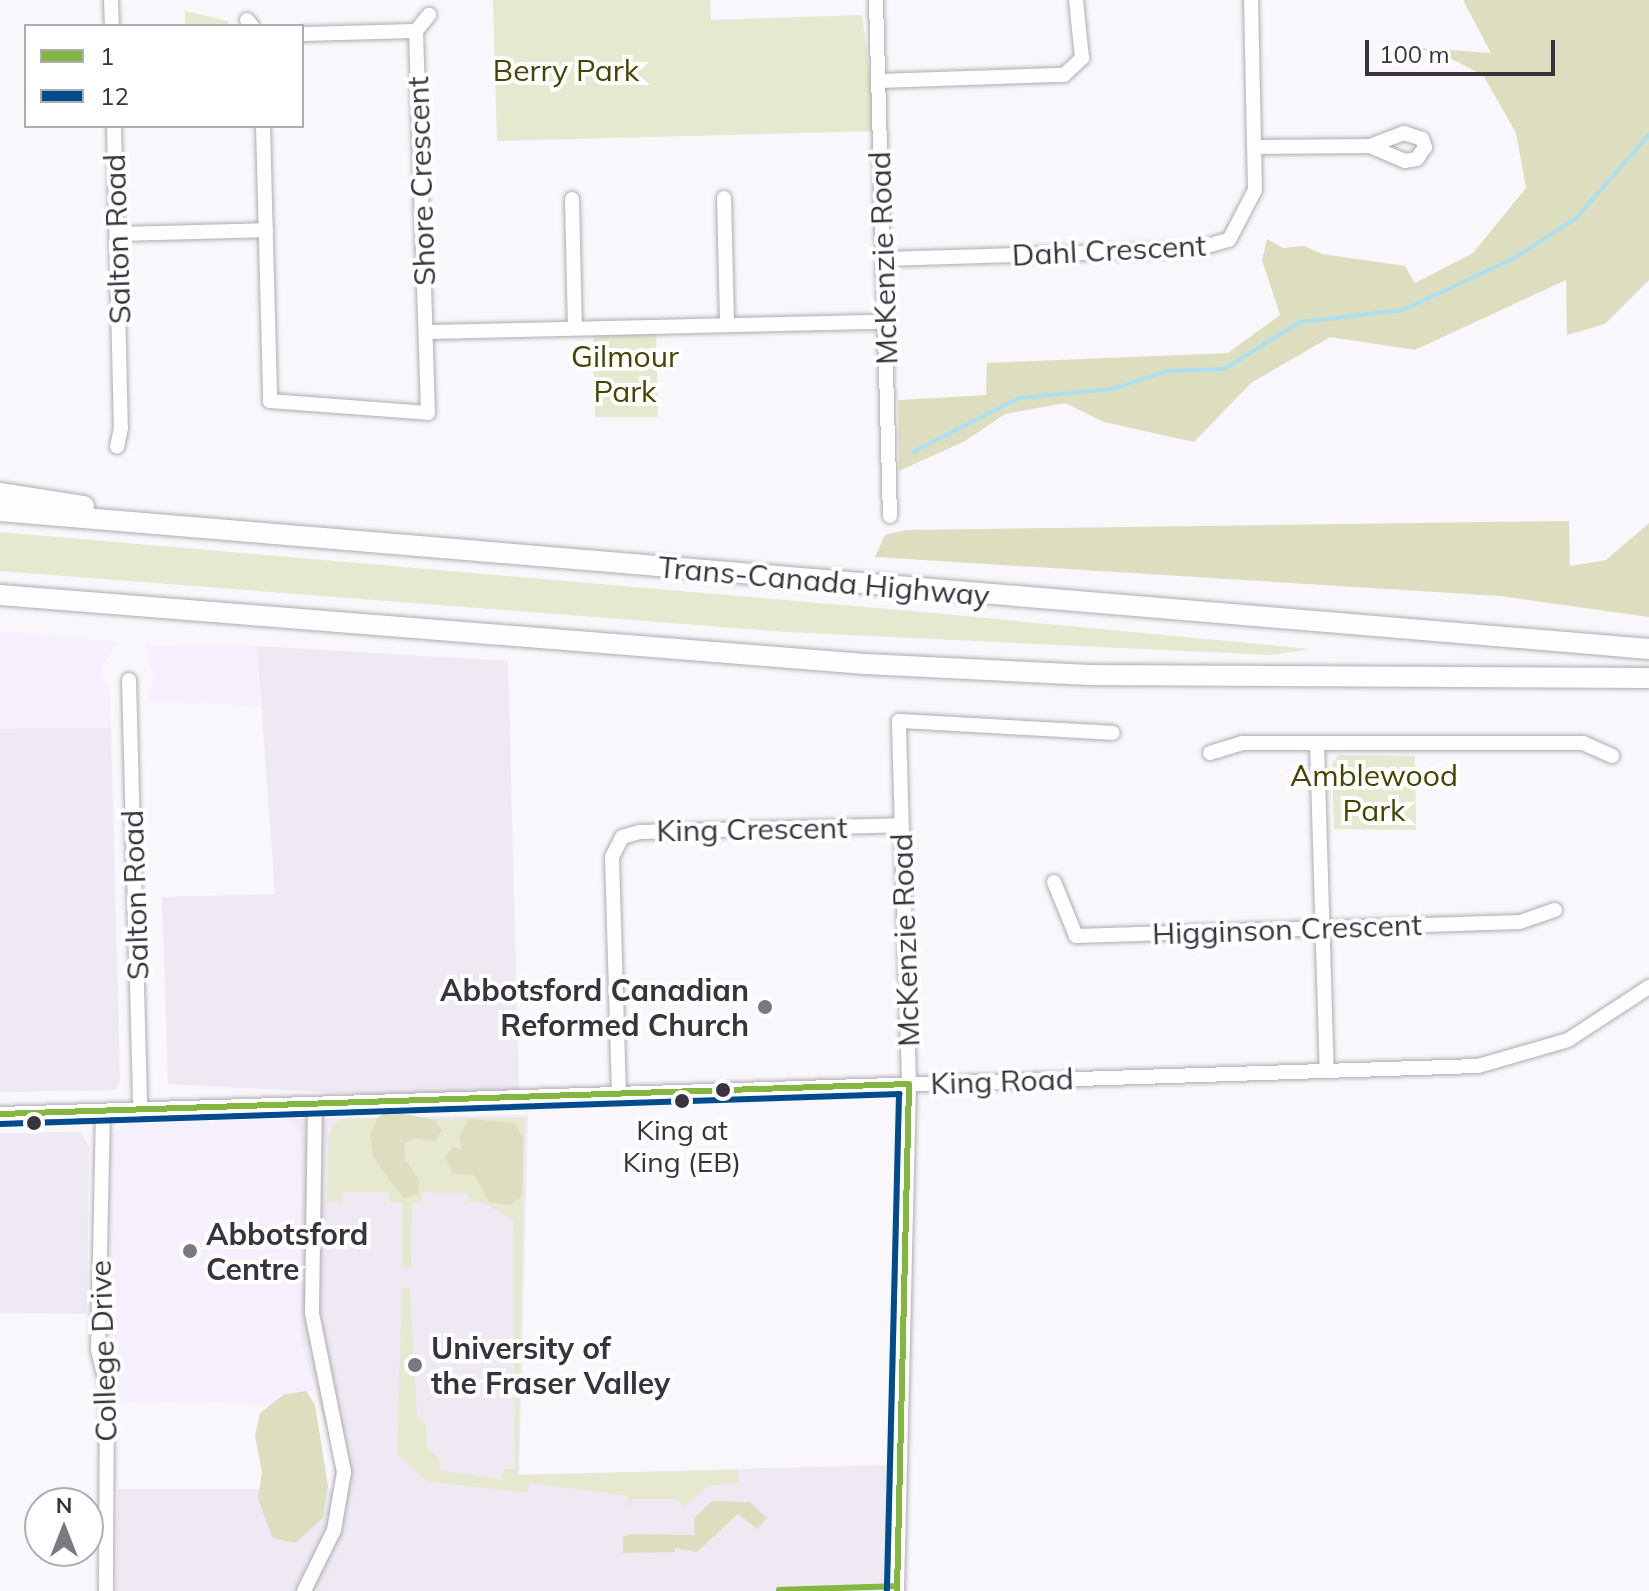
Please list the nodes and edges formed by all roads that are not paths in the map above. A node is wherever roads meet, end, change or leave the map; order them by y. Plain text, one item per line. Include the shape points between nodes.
1 (111, 0) edge
2 (876, 0) edge
3 (1076, 0) edge
4 (1251, 0) edge
5 (429, 15) dead end
6 (112, 24) edge
7 (416, 31) junction
8 (304, 34) edge
9 (879, 81) junction
10 (114, 128) edge
11 (263, 128) edge
12 (1370, 146) dead end
13 (1257, 147) junction
14 (724, 198) dead end
15 (572, 199) dead end
16 (266, 230) junction
17 (117, 234) junction
18 (884, 259) junction
19 (885, 322) junction
20 (727, 325) junction
21 (575, 327) junction
22 (427, 332) junction
23 (117, 447) dead end
24 (0, 493) edge
25 (0, 511) edge
26 (890, 516) dead end
27 (274, 535) junction
28 (0, 595) edge
29 (89, 604) junction
30 (0, 609) edge
31 (1649, 649) edge
32 (1649, 678) edge
33 (129, 680) dead end
34 (1113, 733) dead end
35 (1317, 743) junction
36 (1210, 753) dead end
37 (1612, 756) dead end
38 (902, 825) junction
39 (1054, 882) dead end
40 (1555, 910) dead end
41 (1322, 928) junction
42 (1649, 987) edge
43 (1327, 1071) junction
44 (909, 1084) junction
45 (619, 1094) junction
46 (315, 1104) junction
47 (140, 1110) junction
48 (103, 1111) junction
49 (0, 1114) edge
50 (106, 1591) edge
51 (304, 1591) edge
52 (897, 1591) edge

1 - 6 street
2 - 9 street, McKenzie Road
3 - 9 street via 1082,58 1064,75
4 - 13 street, Dahl Crescent
5 - 7 street
7 - 8 street
7 - 22 street, Shore Crescent
9 - 18 street, McKenzie Road
10 - 17 street, Salton Road
11 - 16 street
12 - 13 street
13 - 18 street, Dahl Crescent via 1250,207 1229,240 1219,246
14 - 20 street
15 - 21 street
16 - 17 street
16 - 22 street, Shore Crescent via 270,401 428,413
17 - 23 street, Salton Road
18 - 19 street, McKenzie Road
19 - 20 street
19 - 26 street, McKenzie Road
20 - 21 street
21 - 22 street
24 - 27 highway
25 - 27 highway, Trans-Canada Highway
27 - 31 highway, Trans-Canada Highway
28 - 29 highway
29 - 30 highway
29 - 32 highway via 865,664 1060,673
33 - 47 street, Salton Road
34 - 38 street, McKenzie Road via 899,721
35 - 36 street via 1242,743
35 - 37 street via 1583,743
35 - 41 street
38 - 44 street, McKenzie Road
38 - 45 street, King Crescent via 640,832 622,837 612,857
39 - 41 street, Higginson Crescent via 1076,936
40 - 41 street, Higginson Crescent via 1520,922
41 - 43 street
42 - 43 street, King Road via 1568,1040 1509,1060 1436,1069
43 - 44 street, King Road
44 - 45 street, King Road
44 - 52 street, McKenzie Road
45 - 46 street, King Road
46 - 47 street, King Road
46 - 51 street via 312,1313 344,1472 334,1530
47 - 48 street, King Road
48 - 49 street, King Road
48 - 50 street, College Drive via 98,1350 107,1385

